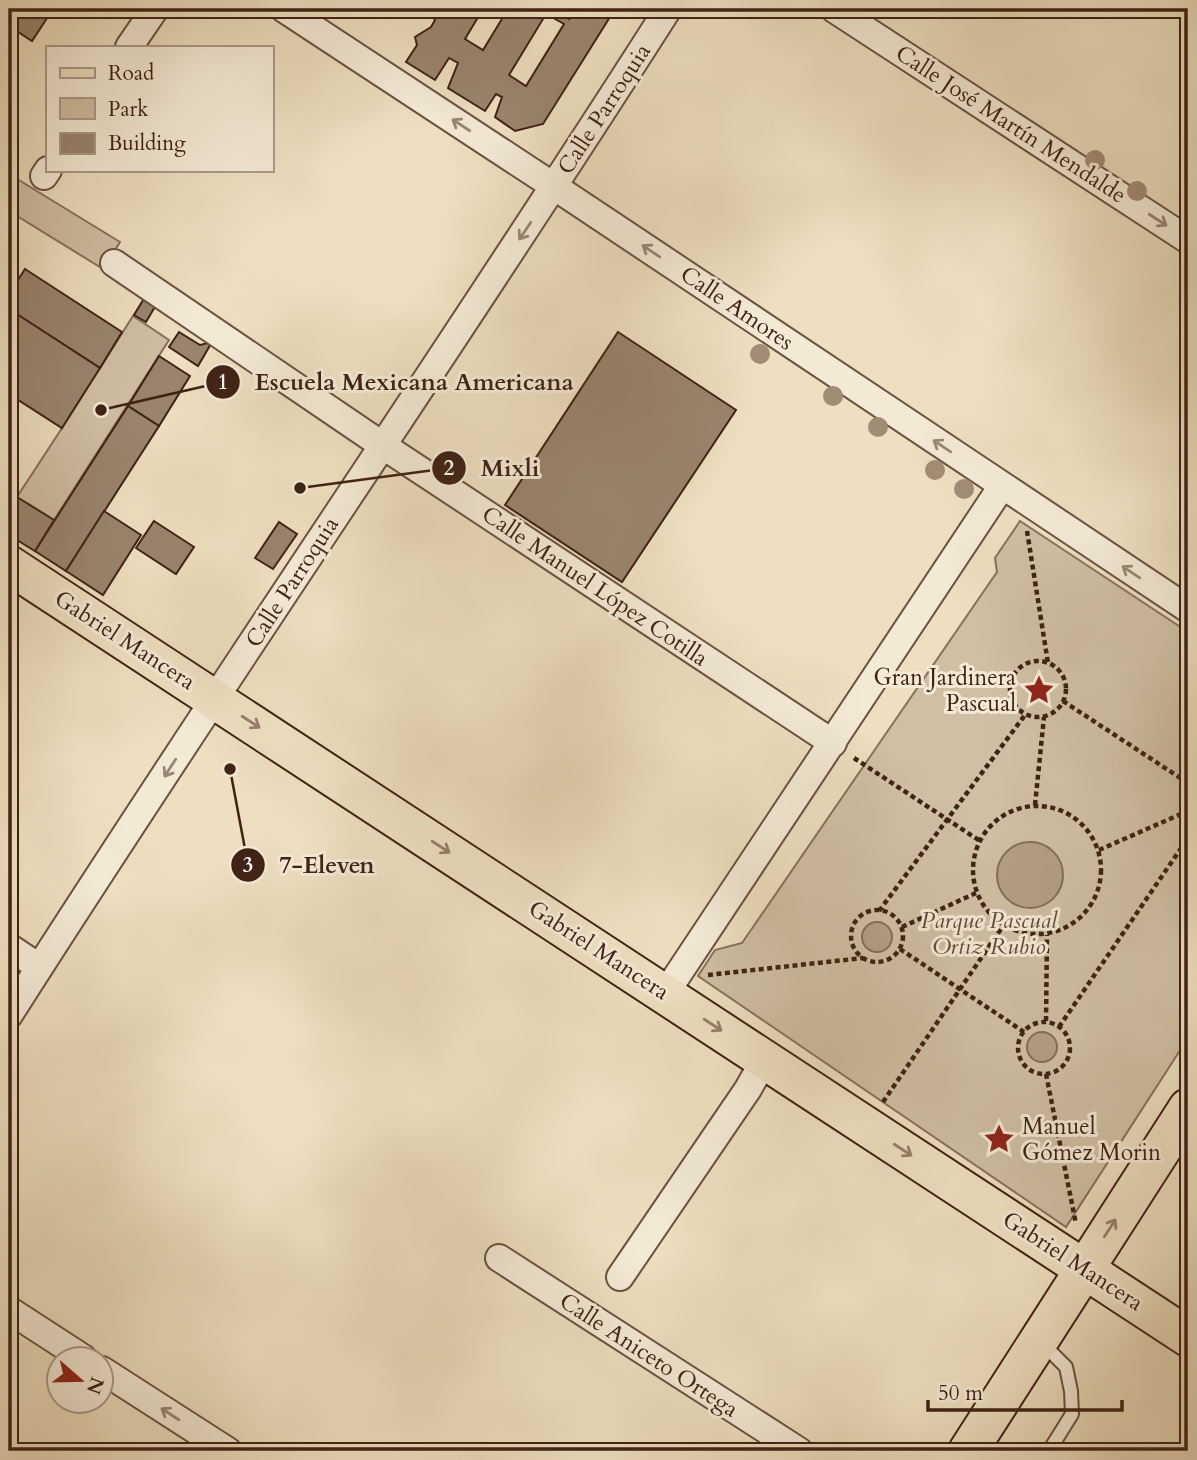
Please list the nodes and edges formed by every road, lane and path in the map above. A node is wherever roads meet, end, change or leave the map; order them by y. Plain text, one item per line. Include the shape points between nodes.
1 (155, 9) edge
2 (284, 9) edge
3 (668, 9) edge
4 (834, 9) edge
5 (131, 46) edge
6 (555, 187) junction
7 (1188, 240) edge
8 (114, 263) dead end
9 (382, 445) junction
10 (1012, 493) junction
11 (9, 565) edge
12 (1188, 609) edge
13 (1048, 663) junction
14 (216, 699) junction
15 (1063, 701) junction
16 (1025, 715) junction
17 (1044, 717) junction
18 (833, 744) junction
19 (1188, 783) edge
20 (1188, 798) edge
21 (1035, 805) junction
22 (1188, 805) edge
23 (1188, 811) edge
24 (948, 820) junction
25 (1188, 838) edge
26 (980, 841) junction
27 (1099, 850) junction
28 (976, 893) junction
29 (879, 911) junction
30 (1003, 926) junction
31 (902, 927) junction
32 (1047, 935) junction
33 (9, 947) edge
34 (900, 949) junction
35 (863, 958) junction
36 (39, 967) junction
37 (960, 989) junction
38 (673, 999) junction
39 (9, 1015) edge
40 (1046, 1022) junction
41 (1059, 1027) junction
42 (1024, 1032) junction
43 (765, 1059) junction
44 (1046, 1074) junction
45 (1188, 1108) edge
46 (866, 1126) junction
47 (1076, 1226) dead end
48 (499, 1258) dead end
49 (1084, 1268) junction
50 (620, 1277) dead end
51 (9, 1310) edge
52 (1188, 1337) edge
53 (1039, 1339) junction
54 (60, 1344) edge
55 (116, 1379) edge
56 (228, 1451) edge
57 (799, 1451) edge
58 (968, 1451) edge
59 (1049, 1451) edge

1 - 5 street
6 -> 2 street, Calle Amores
3 - 6 street, Calle Parroquia
4 -> 7 street, Calle José Martín Mendalde
6 -> 9 street, Calle Parroquia
10 -> 6 street, Calle Amores
8 - 9 street, Calle Manuel López Cotilla
9 - 14 street, Calle Parroquia
9 - 18 street, Calle Manuel López Cotilla
12 -> 10 street, Calle Amores
10 - 13 path
10 - 18 street
11 - 14 main road, Gabriel Mancera
13 - 15 path via 1062,674
13 - 16 path via 1029,662 1010,682 1012,702
14 -> 36 street, Calle Parroquia
14 -> 38 main road, Gabriel Mancera
15 - 17 path
15 - 19 path
16 - 17 path
16 - 24 path
17 - 21 path
18 - 24 path
18 - 38 street
20 - 22 path
21 - 26 path via 997,819
21 - 27 path via 1067,812 1092,835
23 - 27 path
24 - 26 path
24 - 29 path
25 - 41 path
26 - 28 path via 972,873
27 - 32 path via 1102,872 1092,904 1069,927
28 - 30 path via 987,912
28 - 31 path
29 - 31 path
29 - 35 path via 863,915 853,929 853,945
30 - 32 path
30 - 37 path
31 - 34 path
32 - 40 path
33 - 36 street
34 - 35 path via 879,962
34 - 37 path
35 - 38 path via 698,976
36 - 39 street, Calle Parroquia
37 - 42 path
37 - 46 path
38 -> 43 main road, Gabriel Mancera
40 - 41 path
40 - 42 path
41 - 44 path via 1069,1039 1069,1055 1060,1068
42 - 44 path via 1018,1048 1024,1063
43 - 46 main road, Gabriel Mancera
43 - 50 street
44 - 47 path
49 -> 45 main road
46 -> 49 main road, Gabriel Mancera
48 - 57 street, Calle Aniceto Ortega
49 - 52 main road, Gabriel Mancera
49 - 53 main road
51 - 54 street
53 - 58 main road
53 - 59 lane via 1066,1367 1071,1391 1072,1415
56 -> 55 street

